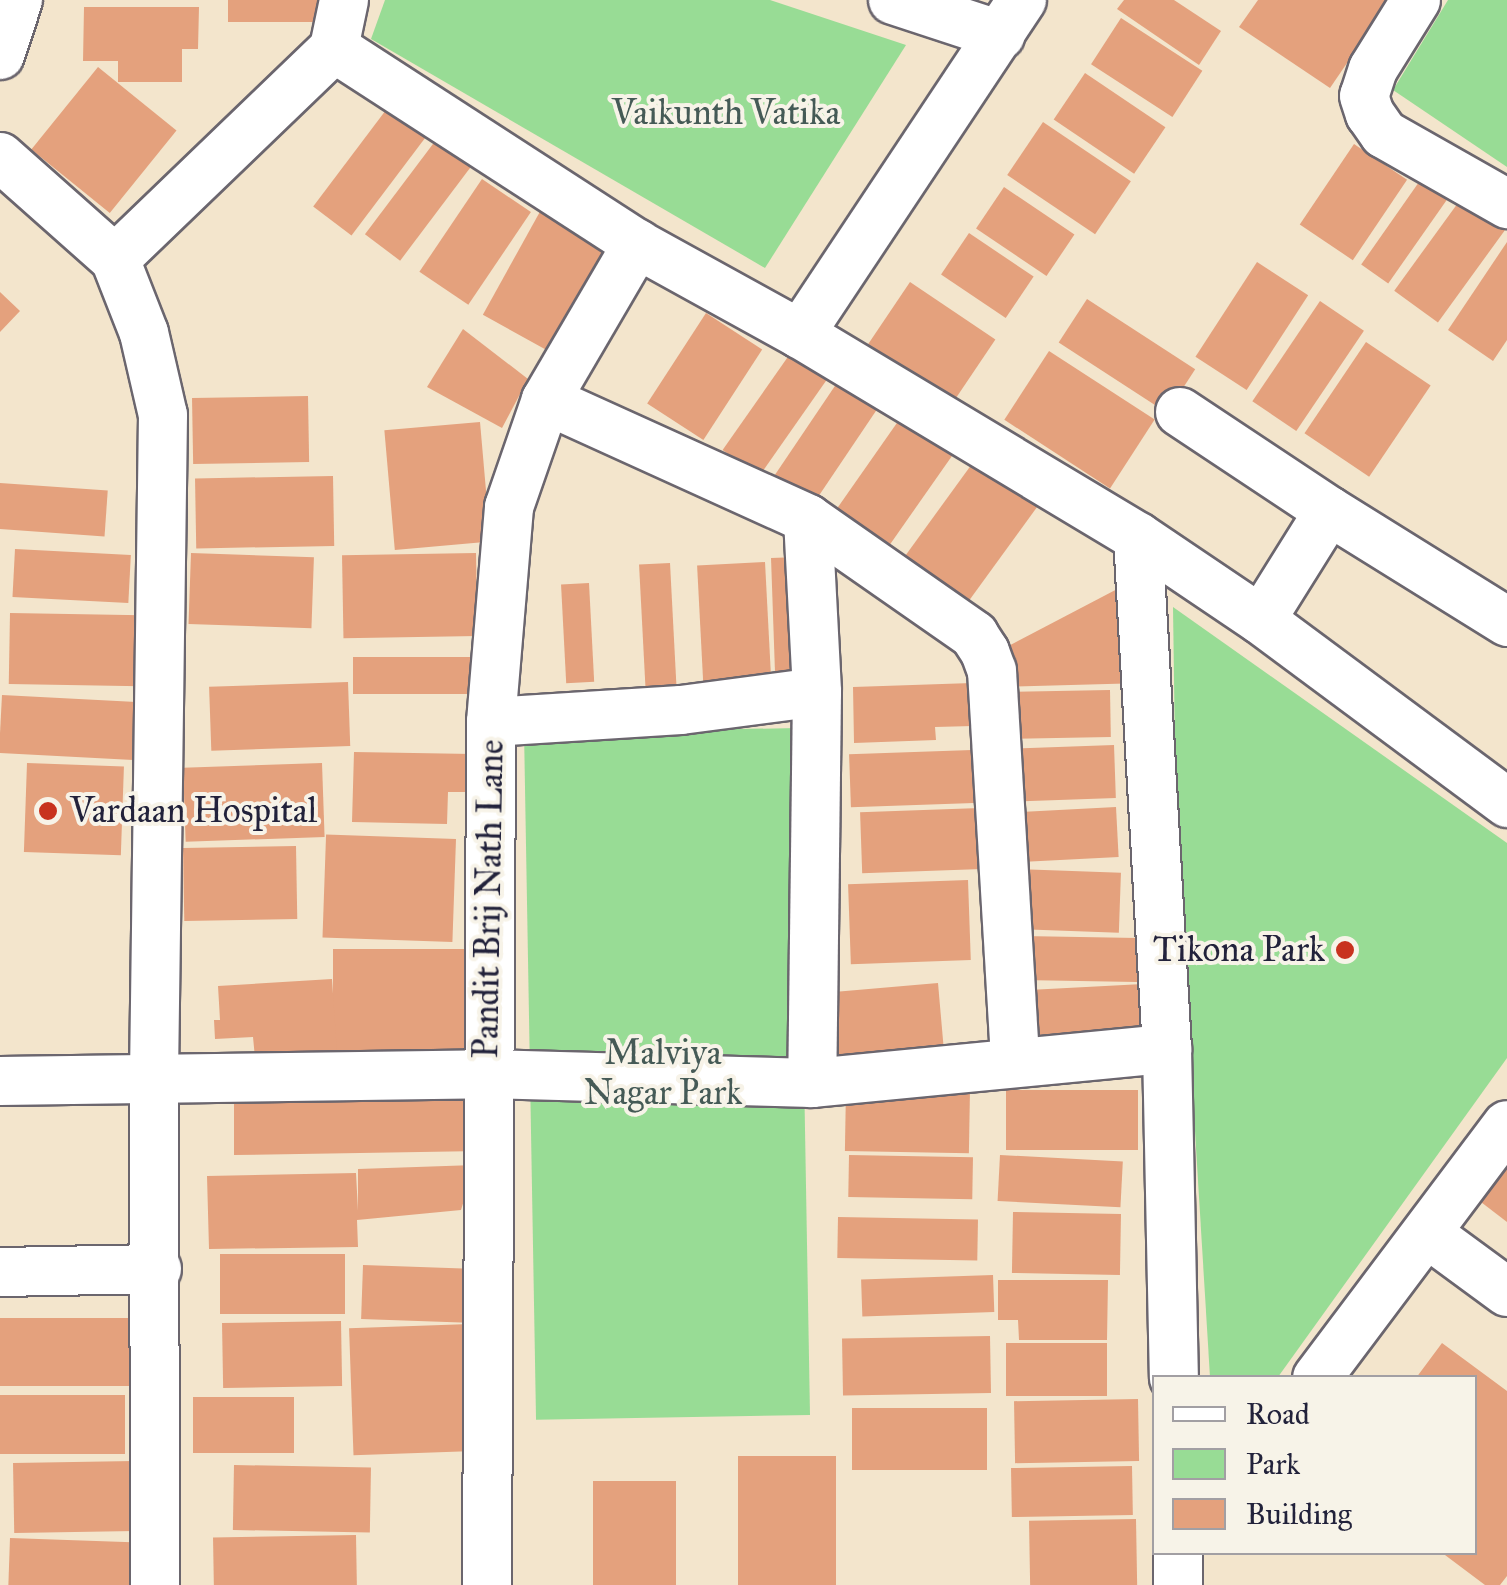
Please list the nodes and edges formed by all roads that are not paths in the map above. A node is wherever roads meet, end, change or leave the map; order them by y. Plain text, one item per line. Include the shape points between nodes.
1 (18, 0) edge
2 (344, 0) edge
3 (893, 0) edge
4 (1416, 0) edge
5 (1011, 17) edge
6 (334, 48) junction
7 (0, 55) edge
8 (0, 157) edge
9 (1507, 204) edge
10 (638, 244) junction
11 (115, 259) junction
12 (800, 334) junction
13 (546, 400) junction
14 (1180, 412) dead end
15 (1329, 511) junction
16 (808, 518) junction
17 (1138, 538) junction
18 (1261, 620) junction
19 (1507, 622) edge
20 (816, 692) junction
21 (490, 722) junction
22 (1507, 803) edge
23 (1167, 1049) junction
24 (1015, 1062) junction
25 (488, 1074) junction
26 (154, 1080) junction
27 (0, 1082) edge
28 (812, 1083) junction
29 (1507, 1125) edge
30 (1428, 1234) junction
31 (157, 1269) junction
32 (0, 1272) edge
33 (1507, 1292) edge
34 (1174, 1375) edge
35 (1319, 1375) edge
36 (155, 1585) edge
37 (488, 1585) edge

1 - 7 street
2 - 6 street
3 - 5 street
4 - 9 street via 1373,69 1364,96 1370,114 1384,134
5 - 12 street
6 - 10 street
6 - 11 street
8 - 11 street
10 - 12 street
10 - 13 street, Pandit Brij Nath Lane
11 - 26 street via 144,332 163,415
12 - 17 street
13 - 16 street
13 - 21 street, Pandit Brij Nath Lane via 509,507
14 - 15 street
15 - 18 street
15 - 19 street
16 - 20 street
16 - 24 street via 974,635 988,661
17 - 18 street
17 - 23 street
18 - 22 street
20 - 21 street via 681,710
20 - 28 street
21 - 25 street, Pandit Brij Nath Lane
23 - 24 street
23 - 34 street
24 - 28 street
25 - 26 street
25 - 28 street
25 - 37 street, Pandit Brij Nath Lane
26 - 27 street
26 - 31 street
29 - 30 street
30 - 33 street
30 - 35 street
31 - 32 street
31 - 36 street

